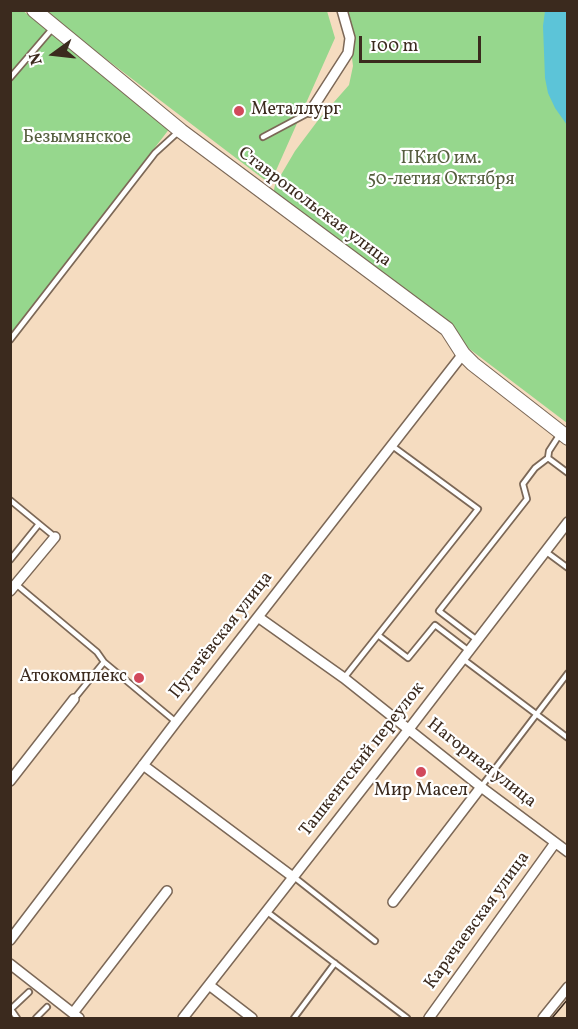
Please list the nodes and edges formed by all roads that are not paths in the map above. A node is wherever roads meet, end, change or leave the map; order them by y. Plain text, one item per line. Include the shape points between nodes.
1 (34, 10) edge
2 (342, 10) edge
3 (54, 27) junction
4 (10, 78) edge
5 (309, 112) joint
6 (181, 130) junction
7 (263, 137) dead end
8 (10, 340) edge
9 (463, 354) junction
10 (564, 436) edge
11 (391, 446) junction
12 (548, 458) junction
13 (567, 473) edge
14 (10, 500) edge
15 (16, 505) junction
16 (10, 512) edge
17 (567, 522) edge
18 (39, 524) junction
19 (55, 537) joint
20 (545, 552) junction
21 (10, 560) edge
22 (567, 568) edge
23 (13, 587) edge
24 (258, 617) junction
25 (378, 635) junction
26 (477, 639) junction
27 (466, 655) junction
28 (104, 662) junction
29 (567, 673) edge
30 (344, 678) junction
31 (74, 699) joint
32 (536, 714) junction
33 (176, 722) junction
34 (409, 729) junction
35 (567, 738) edge
36 (143, 765) junction
37 (10, 782) edge
38 (481, 787) junction
39 (563, 846) edge
40 (293, 877) junction
41 (167, 891) dead end
42 (393, 902) dead end
43 (266, 911) junction
44 (10, 940) edge
45 (375, 940) dead end
46 (335, 963) junction
47 (10, 964) edge
48 (208, 985) junction
49 (567, 987) edge
50 (29, 992) dead end
51 (47, 1007) dead end
52 (11, 1008) edge
53 (76, 1016) edge
54 (17, 1018) edge
55 (36, 1018) edge
56 (183, 1018) edge
57 (252, 1018) edge
58 (294, 1018) edge
59 (407, 1018) edge
60 (429, 1018) edge
61 (543, 1018) edge

1 - 3 street, Ставропольская улица
2 - 5 street via 350,38 348,53
3 - 4 lane
3 - 6 street, Ставропольская улица
5 - 7 lane
6 - 8 lane via 155,153
6 - 9 street, Ставропольская улица via 447,329
9 - 10 street, Ставропольская улица
9 - 11 street, Пугачёвская улица
10 - 12 lane
11 - 24 street, Пугачёвская улица
11 - 25 lane via 478,508
12 - 13 lane
12 - 26 lane via 522,484 527,499 439,610
14 - 15 lane
15 - 16 lane
15 - 18 lane
17 - 20 street, Ташкентский переулок
18 - 19 lane
18 - 21 lane
19 - 23 street
20 - 22 lane
20 - 26 street, Ташкентский переулок
23 - 28 lane via 97,652
24 - 30 street, Нагорная улица
24 - 33 street, Пугачёвская улица
25 - 27 lane via 408,658 435,625
25 - 30 lane
26 - 27 street, Ташкентский переулок
27 - 32 lane
27 - 34 street, Ташкентский переулок
28 - 31 lane
28 - 33 lane
29 - 32 lane
30 - 34 street, Нагорная улица
31 - 37 street
32 - 35 lane
32 - 38 lane
33 - 36 street, Пугачёвская улица
34 - 38 street, Нагорная улица
34 - 40 street, Ташкентский переулок
36 - 40 street
36 - 44 street, Пугачёвская улица
38 - 39 street, Нагорная улица
38 - 42 street
39 - 60 street, Карачаевская улица
40 - 43 street, Ташкентский переулок
40 - 45 lane
41 - 53 street
43 - 46 lane
43 - 48 street, Ташкентский переулок
46 - 58 lane
46 - 59 lane
47 - 53 street
48 - 56 street, Ташкентский переулок
48 - 57 street
49 - 61 street
50 - 52 lane
51 - 55 lane
52 - 54 lane

